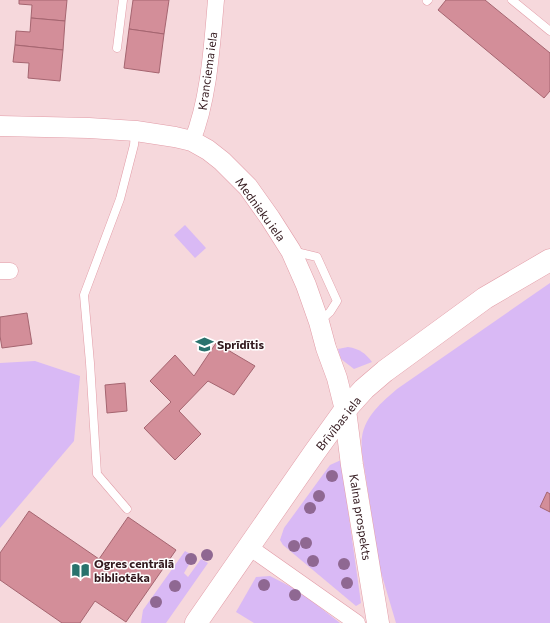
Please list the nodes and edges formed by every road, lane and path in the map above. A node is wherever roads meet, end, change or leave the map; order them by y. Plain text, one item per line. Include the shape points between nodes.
1 (123, 0) edge
2 (216, 0) edge
3 (512, 0) edge
4 (550, 31) edge
5 (117, 48) dead end
6 (0, 126) edge
7 (136, 131) junction
8 (192, 141) junction
9 (550, 260) edge
10 (345, 410) junction
11 (128, 509) dead end
12 (249, 547) junction
13 (196, 623) edge
14 (357, 623) edge
15 (378, 623) edge

1 - 5 lane
2 - 8 street, Kranciema iela via 206,96
3 - 4 lane
6 - 7 street, Mednieku iela
7 - 8 street, Mednieku iela
7 - 11 lane via 120,199 84,295 97,474
8 - 10 street, Mednieku iela via 222,161 248,187 291,251 319,322
9 - 10 main road, Brīvības iela via 485,298 391,366
10 - 12 main road, Brīvības iela
10 - 15 main road, Kalna prospekts
12 - 13 main road, Brīvības iela
12 - 14 street

